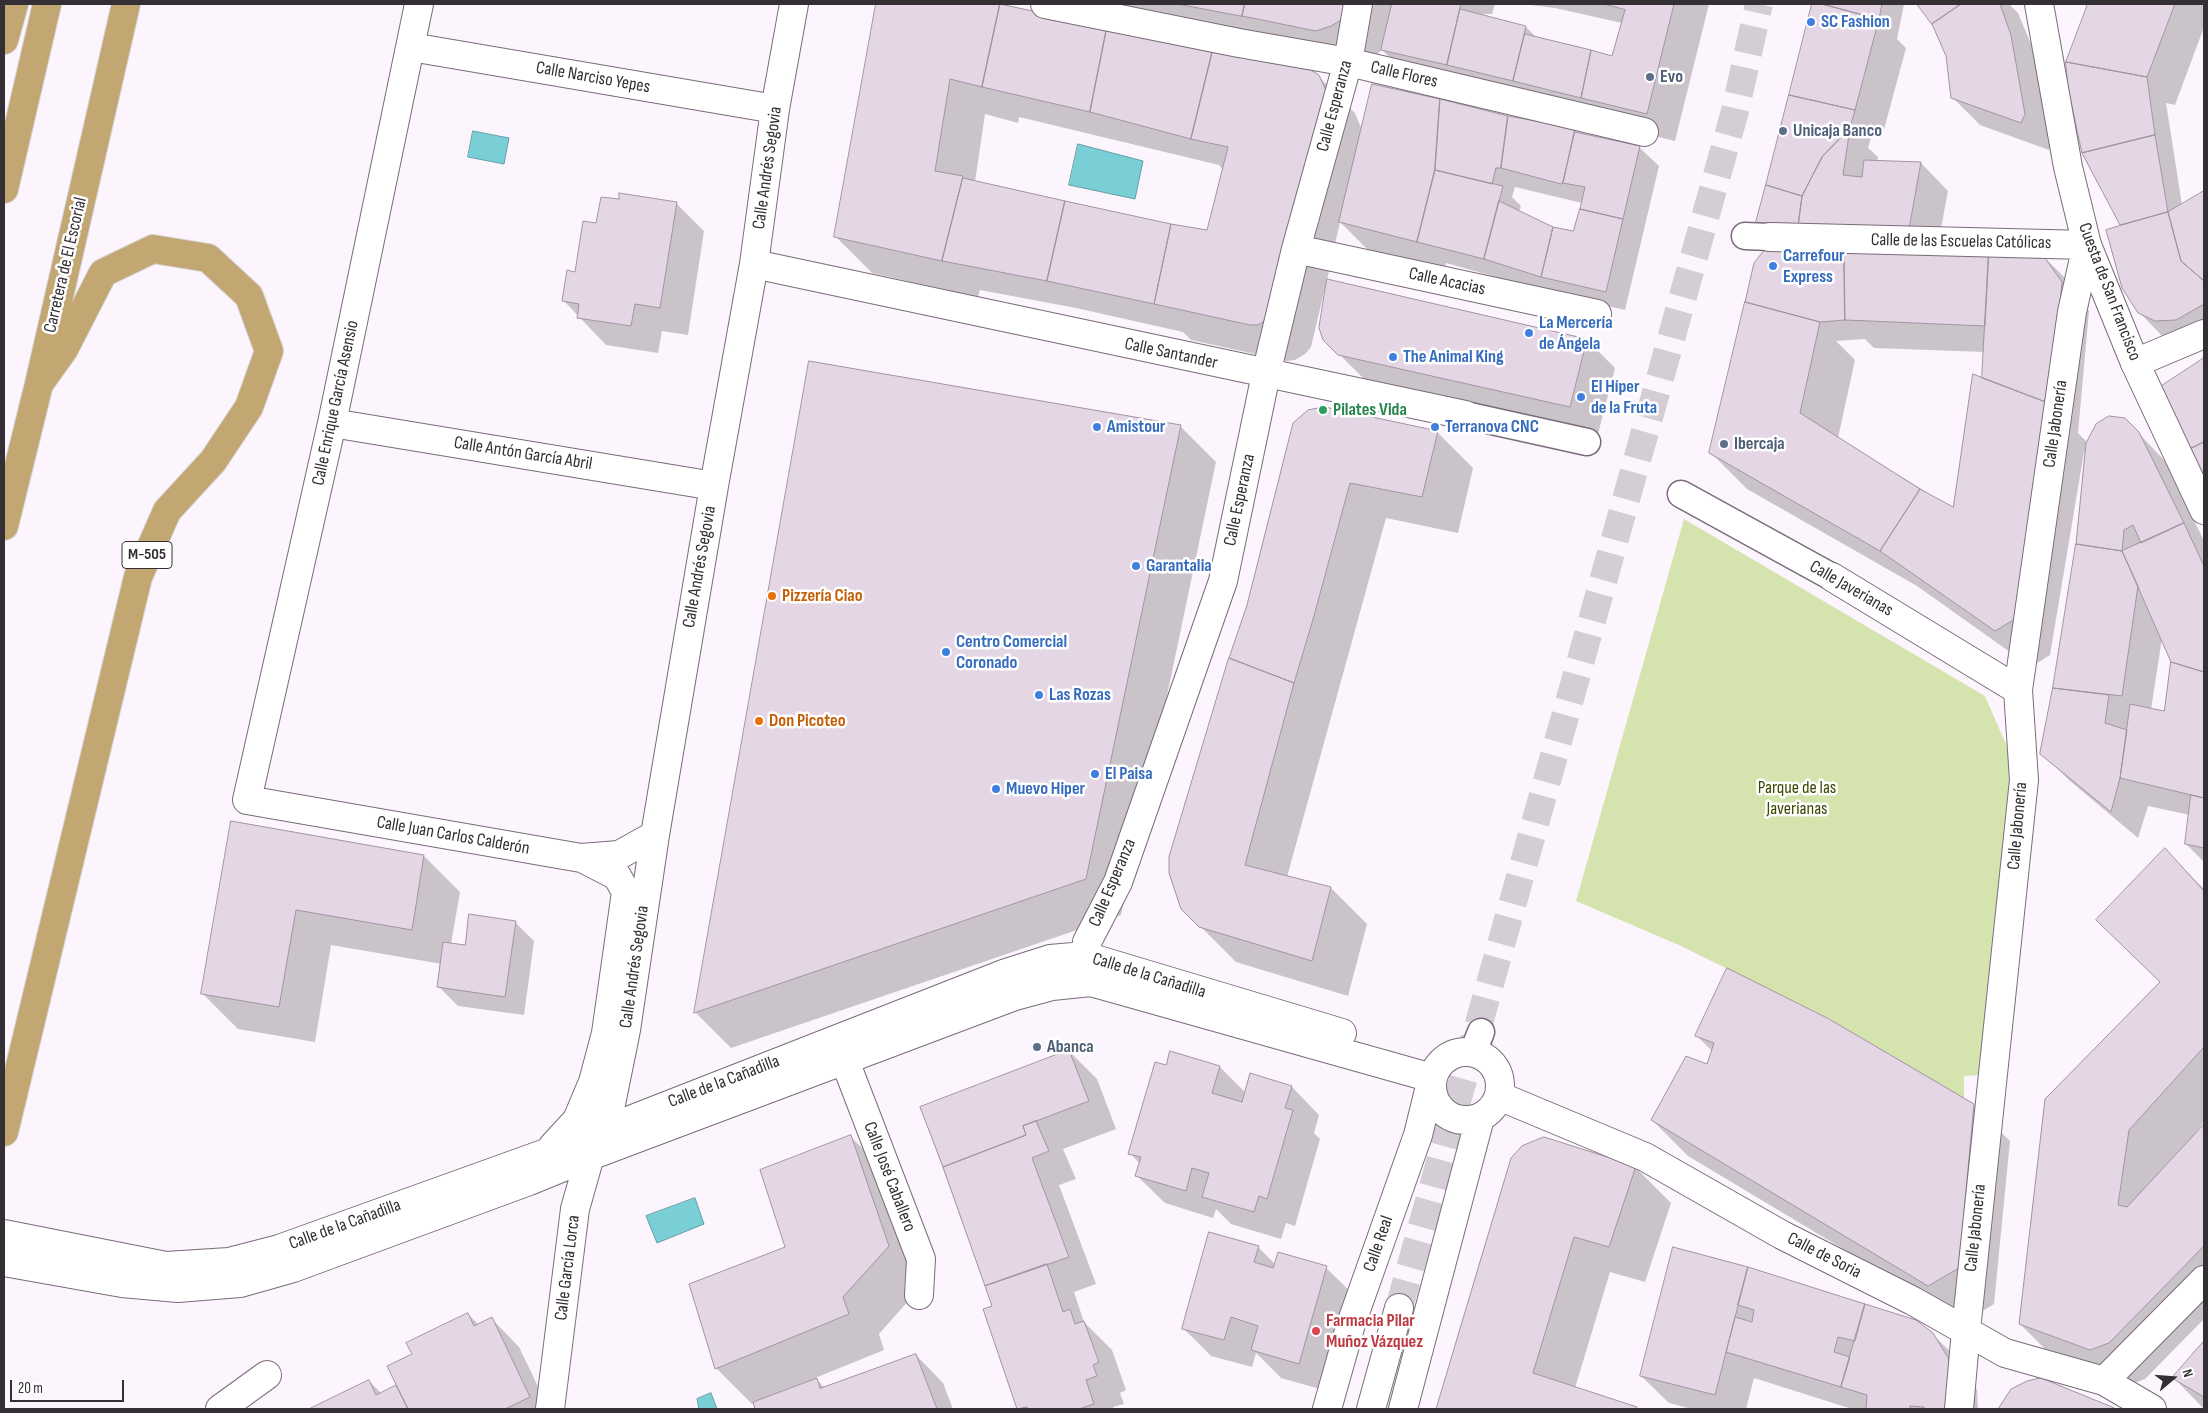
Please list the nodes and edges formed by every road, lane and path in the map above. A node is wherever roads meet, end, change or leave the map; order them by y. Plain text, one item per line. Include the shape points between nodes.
1 (14, 4) edge
2 (47, 4) edge
3 (126, 4) edge
4 (419, 4) edge
5 (794, 4) edge
6 (1045, 4) edge
7 (1358, 4) edge
8 (2039, 4) edge
9 (4, 40) edge
10 (410, 47) junction
11 (1348, 62) junction
12 (775, 109) junction
13 (1644, 132) dead end
14 (4, 189) edge
15 (1758, 236) dead end
16 (2087, 245) junction
17 (1296, 249) junction
18 (754, 264) junction
19 (1598, 314) dead end
20 (2204, 334) edge
21 (2135, 363) junction
22 (1266, 374) junction
23 (39, 384) junction
24 (1465, 415) joint
25 (332, 423) junction
26 (1587, 442) dead end
27 (714, 486) junction
28 (1681, 494) dead end
29 (2204, 510) edge
30 (4, 526) edge
31 (1832, 577) joint
32 (2018, 690) junction
33 (247, 800) joint
34 (655, 835) junction
35 (581, 858) junction
36 (1088, 969) junction
37 (845, 1061) junction
38 (1437, 1070) junction
39 (1499, 1096) junction
40 (1480, 1118) junction
41 (601, 1130) junction
42 (4, 1132) edge
43 (546, 1153) junction
44 (590, 1156) junction
45 (4, 1234) edge
46 (4, 1262) edge
47 (2204, 1280) edge
48 (919, 1295) dead end
49 (1399, 1308) tunnel mouth
50 (1966, 1330) junction
51 (267, 1375) dead end
52 (2104, 1382) junction
53 (220, 1409) edge
54 (550, 1409) edge
55 (1327, 1409) edge
56 (1371, 1409) edge
57 (1403, 1409) edge
58 (1959, 1409) edge
59 (2152, 1409) edge

1 - 9 highway
2 - 14 highway
3 - 23 highway, Carretera de El Escorial / M-505
4 - 10 street, Calle Enrique García Asensio
5 - 12 street, Calle Andrés Segovia
6 - 11 street, Calle Flores
7 - 11 street, Calle Esperanza
8 - 16 street, Cuesta de San Francisco via 2068,167
10 - 12 street, Calle Narciso Yepes
10 - 25 street, Calle Enrique García Asensio
11 - 13 street, Calle Flores
11 - 17 street, Calle Esperanza
12 - 18 street, Calle Andrés Segovia
15 - 16 street, Calle de las Escuelas Católicas
16 - 21 street, Cuesta de San Francisco
16 - 32 street, Calle Jabonería via 2071,322
17 - 19 street, Calle Acacias
17 - 22 street, Calle Esperanza
18 - 22 street, Calle Santander
18 - 27 street, Calle Andrés Segovia
20 - 21 street
21 - 29 street, Cuesta de San Francisco
22 - 24 street, Calle Santander
22 - 36 street, Calle Esperanza via 1223,581 1118,882 1088,942
23 - 30 highway, Carretera de El Escorial / M-505
23 - 42 highway, M-505 via 64,349 102,272 153,249 208,258 249,296 269,351 249,407 213,461 167,511 138,577
24 - 26 street, Calle Santander
25 - 27 street, Calle Antón García Abril
25 - 33 street, Calle Enrique García Asensio
27 - 34 street, Calle Andrés Segovia
28 - 31 street, Calle Javerianas
31 - 32 street, Calle Javerianas
32 - 50 street, Calle Jabonería via 2024,780
33 - 35 street, Calle Juan Carlos Calderón
34 - 35 street, Calle Juan Carlos Calderón via 618,855
34 - 41 street, Calle Andrés Segovia via 626,1030 611,1104
35 - 43 street, Calle Andrés Segovia via 616,876 626,892 606,1033 593,1082 577,1120
36 - 37 street, Calle de la Cañadilla via 1052,986 1015,996
36 - 38 street, Calle de la Cañadilla
36 - 41 street, Calle de la Cañadilla via 1050,959 1006,972
37 - 44 street, Calle de la Cañadilla
37 - 48 street, Calle José Caballero via 921,1259
38 - 39 street via 1477,1042 1483,1056 1497,1072
38 - 40 street via 1435,1100 1449,1116 1458,1120
38 - 55 street, Calle Real via 1418,1135 1351,1324
39 - 40 street via 1488,1113
39 - 50 street, Calle de Soria via 1644,1156 1782,1235
40 - 57 street
41 - 43 street, Calle de la Cañadilla
41 - 44 street, Calle García Lorca
43 - 45 street, Calle de la Cañadilla via 278,1249 229,1262 166,1266
44 - 46 street, Calle de la Cañadilla via 529,1182 293,1268 240,1283 178,1288 131,1284
44 - 54 street, Calle García Lorca via 575,1209
47 - 52 street
49 - 56 street
50 - 52 street, Calle de Soria via 2005,1352
50 - 58 street, Calle Jabonería
51 - 53 street
52 - 59 street, Calle de Soria

